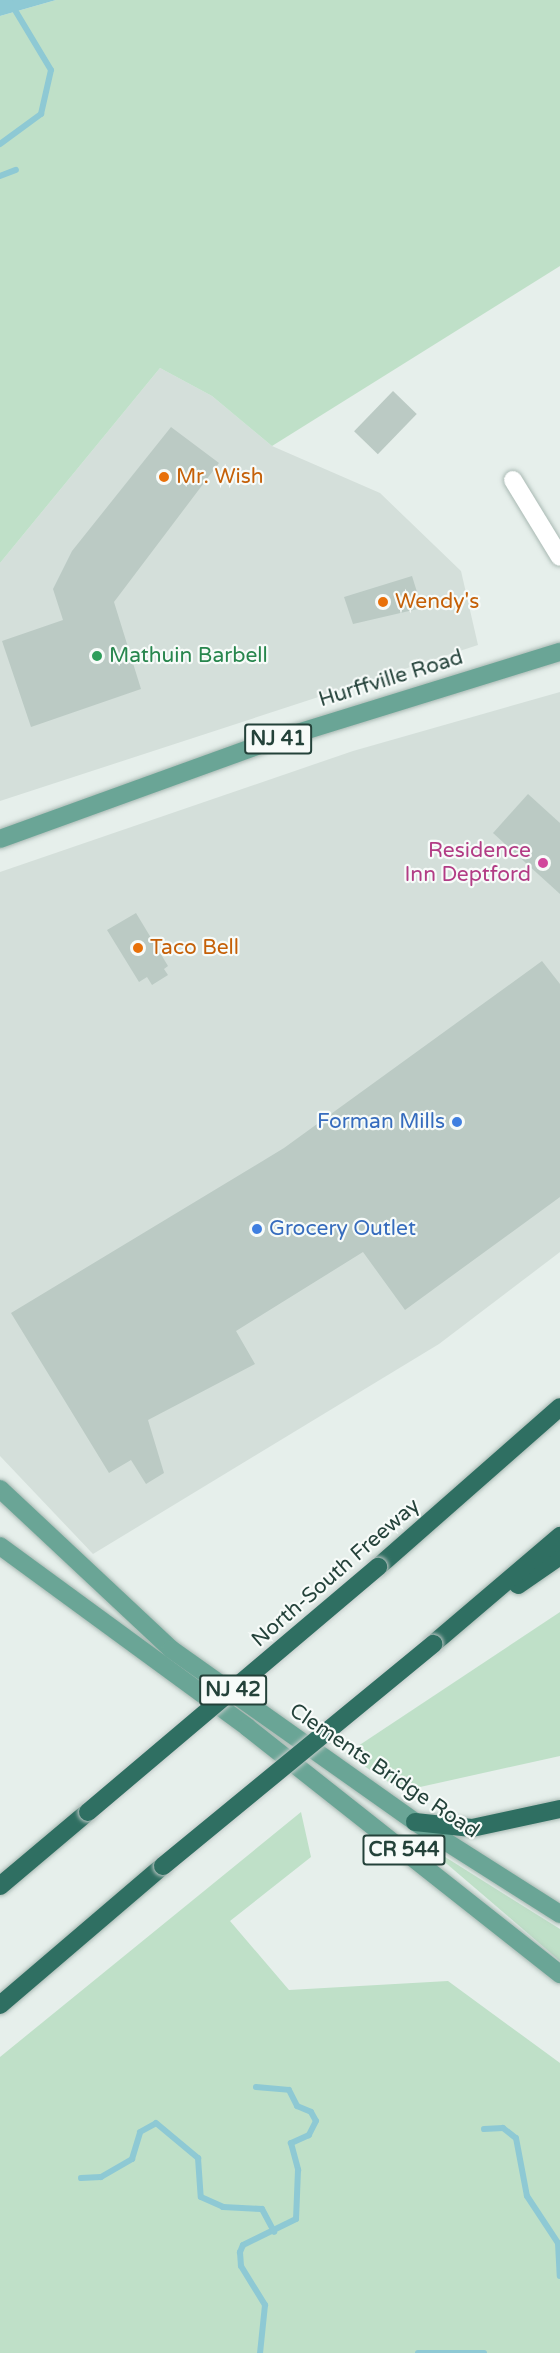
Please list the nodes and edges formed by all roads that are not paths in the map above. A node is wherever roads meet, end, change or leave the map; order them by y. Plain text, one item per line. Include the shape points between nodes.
1 (513, 480) dead end
2 (560, 557) edge
3 (560, 652) edge
4 (0, 839) edge
5 (560, 1407) edge
6 (0, 1489) edge
7 (560, 1536) edge
8 (0, 1546) edge
9 (560, 1556) edge
10 (433, 1644) junction
11 (560, 1809) edge
12 (415, 1822) junction
13 (0, 1886) edge
14 (560, 1914) edge
15 (560, 1974) edge
16 (0, 2005) edge

1 - 2 street
3 - 4 main road, Hurffville Road / NJ 41 via 273,741
5 - 13 highway, North-South Freeway / NJ 42, bridge via 378,1567
6 - 12 main road, Clements Bridge Road / CR 544 via 171,1649
7 - 10 highway
8 - 15 main road, Clements Bridge Road / CR 544 via 247,1727
9 - 10 highway
10 - 16 highway, bridge
11 - 12 highway via 472,1828
12 - 14 main road, Clements Bridge Road / CR 544

